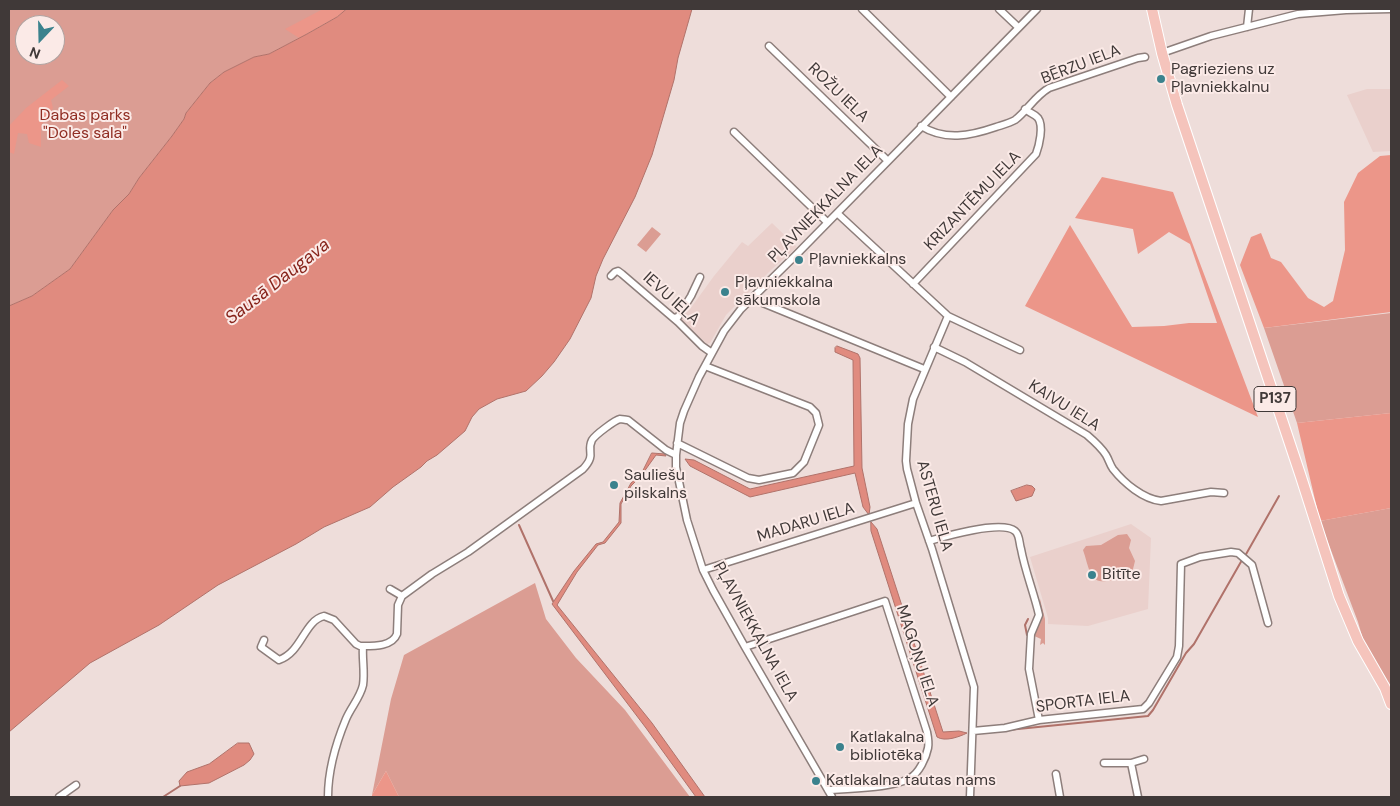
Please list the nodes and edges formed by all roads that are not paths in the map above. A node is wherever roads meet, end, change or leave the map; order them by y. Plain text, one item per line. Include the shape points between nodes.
1 (862, 9) edge
2 (998, 9) edge
3 (1037, 9) edge
4 (1152, 9) edge
5 (1249, 9) edge
6 (1391, 9) edge
7 (1018, 27) junction
8 (1247, 27) junction
9 (769, 46) dead end
10 (1162, 53) junction
11 (1145, 57) dead end
12 (951, 96) junction
13 (1025, 109) junction
14 (921, 126) junction
15 (734, 132) dead end
16 (888, 161) junction
17 (837, 213) junction
18 (827, 222) junction
19 (611, 276) dead end
20 (700, 277) dead end
21 (913, 284) junction
22 (754, 297) junction
23 (948, 316) junction
24 (674, 318) junction
25 (934, 347) junction
26 (1020, 350) dead end
27 (712, 352) junction
28 (705, 366) junction
29 (924, 369) junction
30 (677, 444) junction
31 (676, 455) junction
32 (1224, 493) dead end
33 (916, 503) junction
34 (929, 541) junction
35 (703, 570) junction
36 (390, 589) dead end
37 (402, 596) junction
38 (1268, 623) dead end
39 (264, 640) dead end
40 (363, 646) junction
41 (744, 647) junction
42 (1388, 691) edge
43 (1391, 704) edge
44 (1039, 720) junction
45 (973, 730) junction
46 (1144, 759) dead end
47 (1104, 763) dead end
48 (1132, 763) junction
49 (1056, 774) dead end
50 (76, 785) dead end
51 (828, 790) junction
52 (59, 797) edge
53 (328, 797) edge
54 (832, 797) edge
55 (970, 797) edge
56 (1060, 797) edge
57 (1138, 797) edge

1 - 12 street
2 - 7 street
3 - 7 street, PĻAVNIEKKALNA IELA
4 - 10 main road, P137
5 - 8 street
6 - 8 street via 1320,11
7 - 12 street, PĻAVNIEKKALNA IELA
8 - 10 street
9 - 16 street, ROŽU IELA
10 - 42 main road, P137 via 1338,596 1358,641
11 - 13 street, BĒRZU IELA via 1049,88
12 - 14 street, PĻAVNIEKKALNA IELA
13 - 14 street, BĒRZU IELA via 1014,120 985,131 940,135
13 - 21 street, KRIZANTĒMU IELA via 1040,121 1041,135 1036,154
14 - 16 street, PĻAVNIEKKALNA IELA
15 - 18 street
16 - 17 street, PĻAVNIEKKALNA IELA
17 - 18 street, PĻAVNIEKKALNA IELA
17 - 21 street
18 - 22 street, PĻAVNIEKKALNA IELA
19 - 24 street, IEVU IELA via 618,271
20 - 24 street via 678,317
21 - 23 street
22 - 27 street, PĻAVNIEKKALNA IELA via 724,331
22 - 29 street
23 - 25 street, ASTERU IELA
23 - 26 street
24 - 27 street, IEVU IELA
25 - 29 street, ASTERU IELA
25 - 32 street, KAIVU IELA via 1088,435 1100,446 1117,474 1146,497 1161,501 1211,492
27 - 28 street, PĻAVNIEKKALNA IELA
28 - 30 street, PĻAVNIEKKALNA IELA via 684,411
28 - 30 street via 810,406 819,425 804,462 793,473 760,480 748,478
29 - 33 street, ASTERU IELA via 912,399 906,461
30 - 31 street, PĻAVNIEKKALNA IELA
31 - 35 street, PĻAVNIEKKALNA IELA via 687,520
31 - 37 street via 628,420 616,420 594,436 590,445 591,458 583,469
33 - 34 street, ASTERU IELA
33 - 35 street, MADARU IELA
34 - 44 street via 984,528 1002,526 1015,531 1039,615 1031,634 1029,668
34 - 45 street, ASTERU IELA via 974,687
35 - 41 street, PĻAVNIEKKALNA IELA
36 - 37 street
37 - 40 street via 398,605 396,638 389,644
38 - 44 street, SPORTA IELA via 1252,565 1238,553 1200,556 1181,564 1179,646 1149,704 1143,709
39 - 40 street via 260,646 272,655 279,660 287,657 312,624 324,616 334,620 356,644
40 - 53 street via 363,684 346,717 336,747
41 - 51 street, PĻAVNIEKKALNA IELA
41 - 51 street, MAGOŅU IELA via 885,601 927,732 928,747 922,764 911,778 885,785
42 - 43 main road, P137
44 - 45 street, SPORTA IELA via 1005,728
45 - 55 street, ASTERU IELA
46 - 48 street
47 - 48 street
48 - 57 street
49 - 56 street
50 - 52 street
51 - 54 street, PĻAVNIEKKALNA IELA

